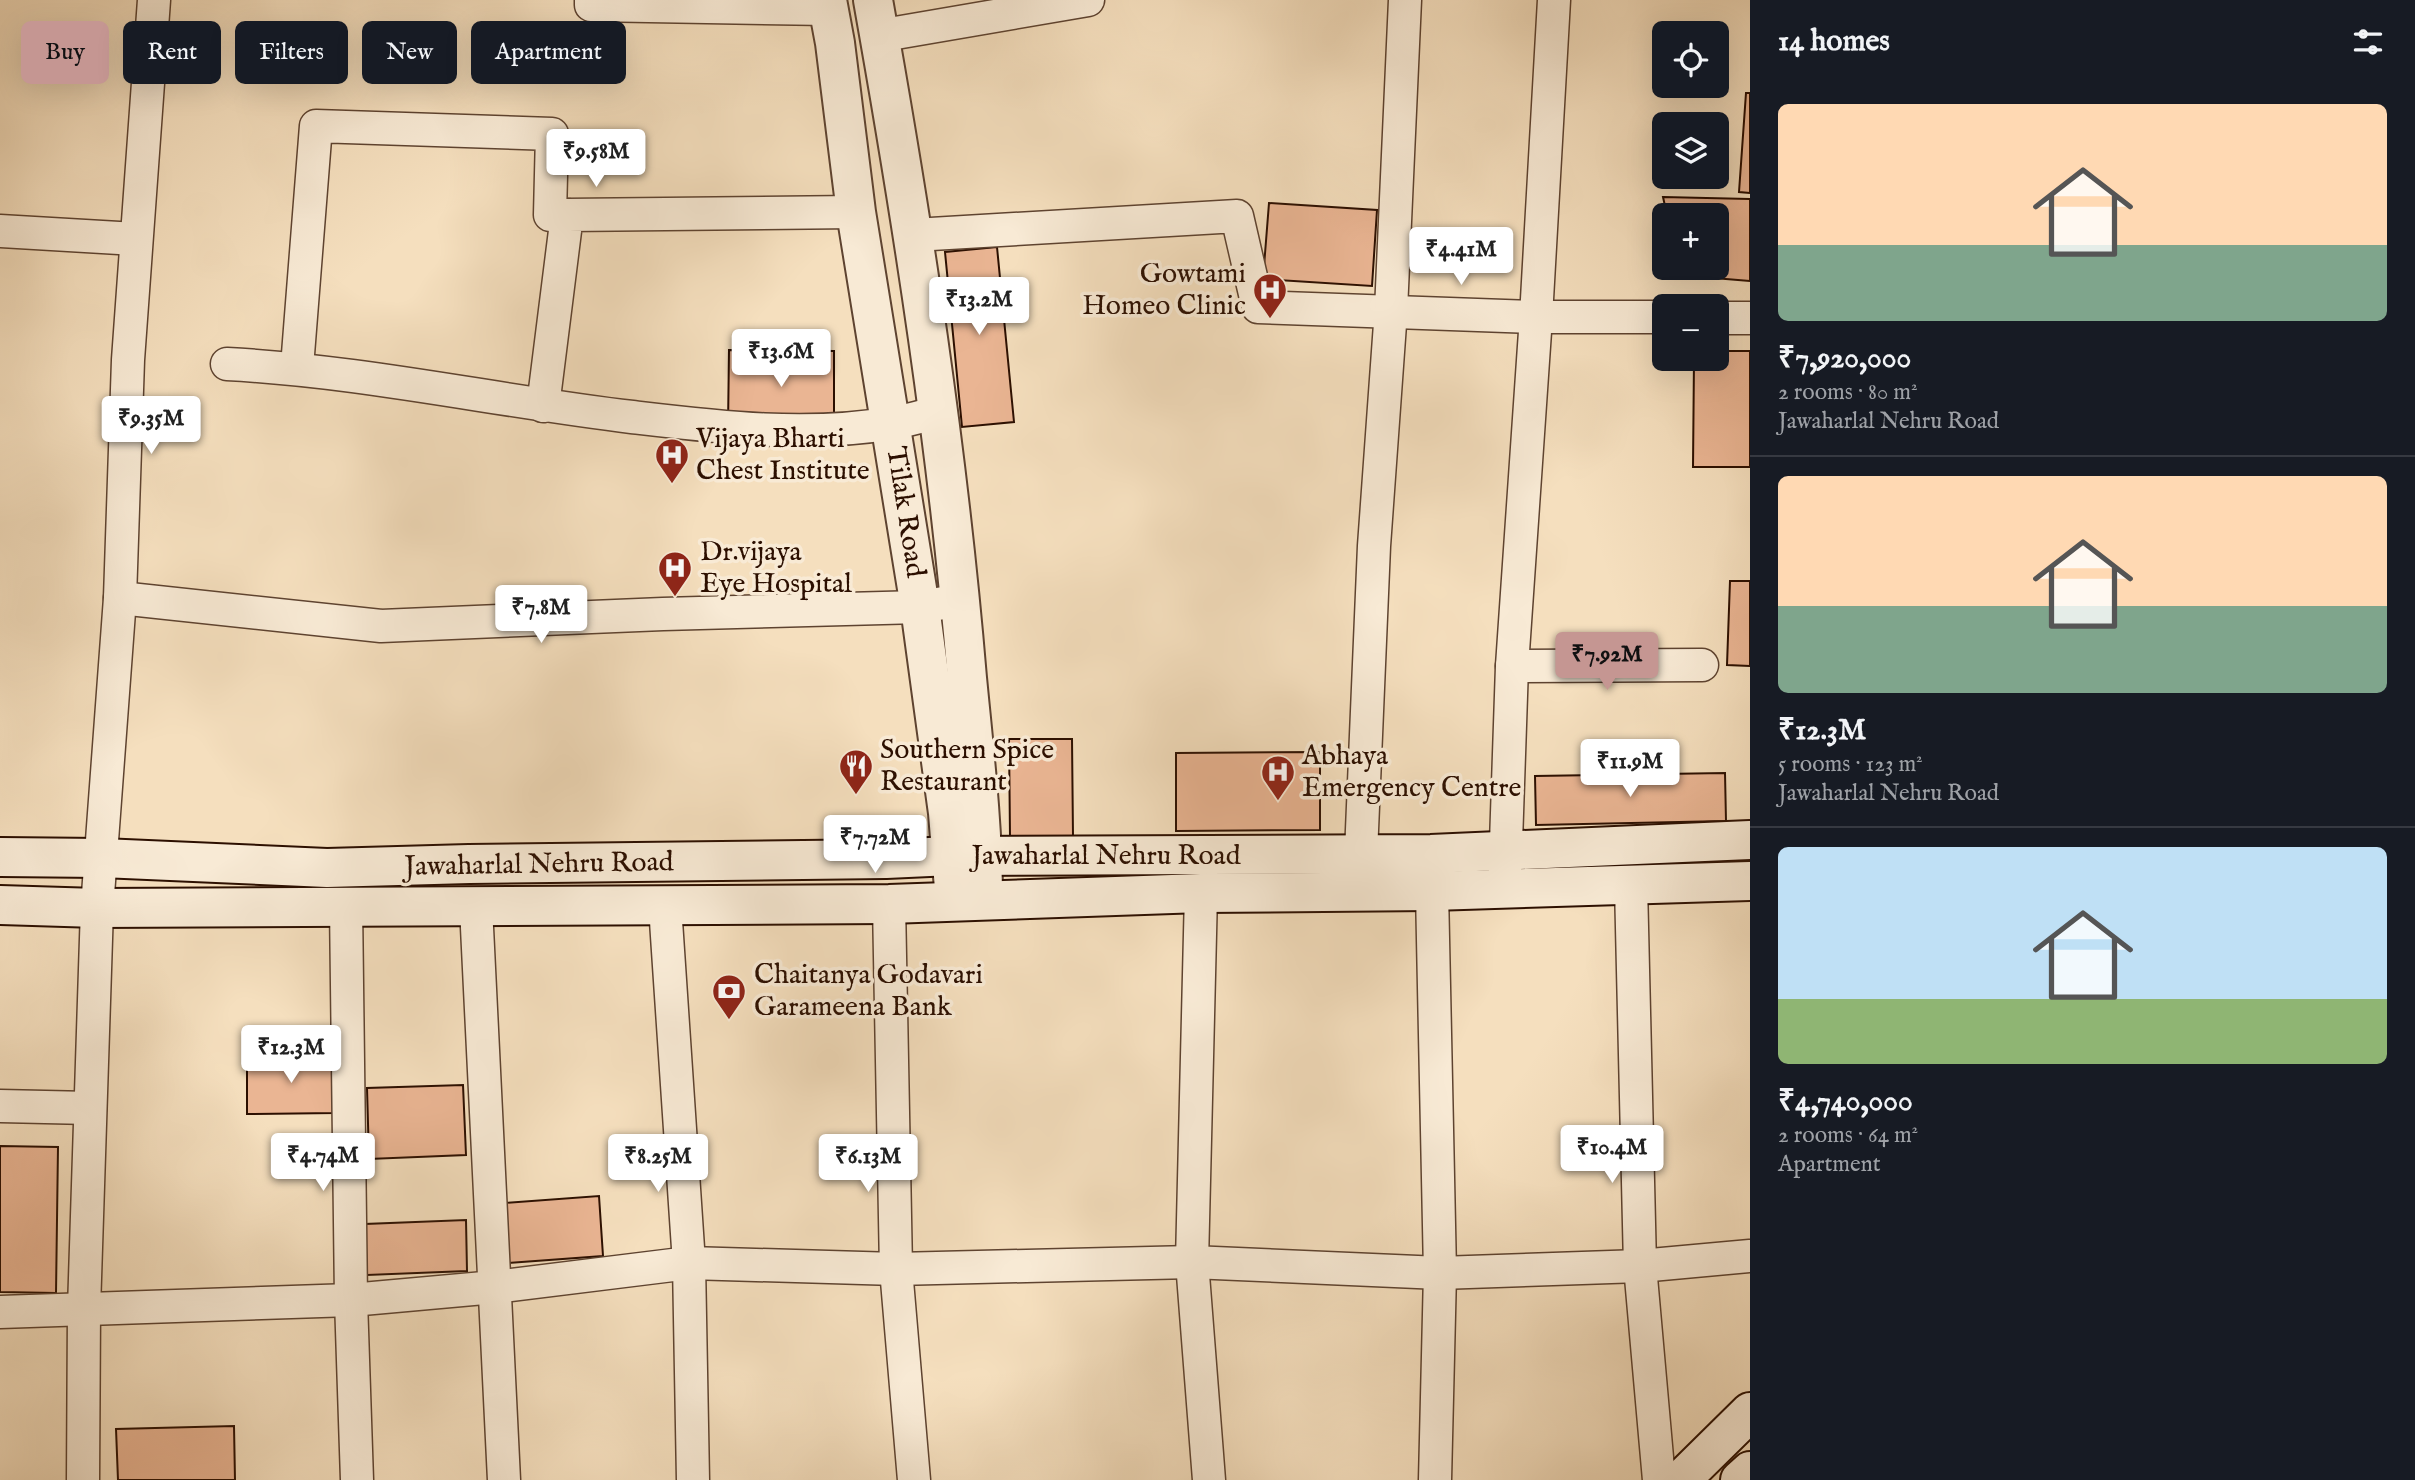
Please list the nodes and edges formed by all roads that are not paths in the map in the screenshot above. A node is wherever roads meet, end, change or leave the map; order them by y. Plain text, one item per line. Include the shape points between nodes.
1 (154, 0) edge
2 (592, 0) edge
3 (1088, 0) edge
4 (1405, 0) edge
5 (1553, 0) edge
6 (827, 5) edge
7 (875, 18) edge
8 (856, 212) junction
9 (568, 215) junction
10 (0, 231) edge
11 (914, 235) junction
12 (136, 239) junction
13 (1391, 310) junction
14 (1536, 317) junction
15 (1652, 317) edge
16 (1729, 318) edge
17 (1750, 318) edge
18 (227, 364) dead end
19 (297, 368) junction
20 (543, 406) junction
21 (938, 412) junction
22 (892, 423) junction
23 (120, 598) junction
24 (961, 600) junction
25 (920, 607) junction
26 (1512, 666) junction
27 (1702, 666) dead end
28 (1750, 840) edge
29 (967, 856) junction
30 (0, 857) edge
31 (102, 858) junction
32 (1505, 869) junction
33 (1360, 874) junction
34 (1750, 881) edge
35 (1631, 885) junction
36 (1432, 891) junction
37 (1201, 893) junction
38 (969, 900) junction
39 (0, 905) edge
40 (346, 905) junction
41 (889, 905) junction
42 (665, 906) junction
43 (476, 907) junction
44 (97, 908) junction
45 (0, 1106) edge
46 (90, 1108) junction
47 (1750, 1256) edge
48 (1192, 1262) junction
49 (689, 1263) junction
50 (1640, 1266) junction
51 (896, 1269) junction
52 (1440, 1273) junction
53 (495, 1287) junction
54 (351, 1300) junction
55 (84, 1309) junction
56 (0, 1312) edge
57 (1750, 1412) edge
58 (1750, 1471) edge
59 (83, 1480) edge
60 (357, 1480) edge
61 (505, 1480) edge
62 (694, 1480) edge
63 (914, 1480) edge
64 (1209, 1480) edge
65 (1435, 1480) edge
66 (1659, 1480) edge
67 (1681, 1480) edge
68 (1740, 1480) edge

1 - 12 street
2 - 6 street via 591,5
3 - 7 street
4 - 13 street
5 - 14 street
6 - 8 main road, Tilak Road
7 - 11 main road, Tilak Road
8 - 9 street
8 - 22 main road, Tilak Road
9 - 19 street via 550,215 552,134 316,126
9 - 20 street
10 - 12 street
11 - 13 street via 1237,216 1258,307
11 - 21 main road, Tilak Road
12 - 23 street
13 - 14 street
13 - 33 street via 1374,545
14 - 15 street
14 - 26 street
16 - 17 street
18 - 19 street
19 - 20 street
20 - 22 street via 728,428 834,429
21 - 22 street
21 - 24 main road, Tilak Road
22 - 25 main road, Tilak Road
23 - 25 street via 381,626
23 - 31 street
24 - 25 street
24 - 29 main road, Tilak Road
25 - 29 main road, Tilak Road via 948,813
26 - 27 street
26 - 32 street
28 - 32 main road, Jawaharlal Nehru Road
29 - 31 main road, Jawaharlal Nehru Road via 327,868
29 - 33 main road, Jawaharlal Nehru Road
29 - 38 main road
30 - 31 main road, Jawaharlal Nehru Road
31 - 44 street
32 - 33 main road, Jawaharlal Nehru Road
32 - 35 main road, Jawaharlal Nehru Road
32 - 36 main road, Jawaharlal Nehru Road
33 - 36 main road, Jawaharlal Nehru Road
33 - 37 main road, Jawaharlal Nehru Road
34 - 35 main road, Jawaharlal Nehru Road
35 - 50 street
36 - 52 street
37 - 38 main road, Jawaharlal Nehru Road
37 - 48 street
38 - 41 main road, Jawaharlal Nehru Road
39 - 44 main road, Jawaharlal Nehru Road
40 - 43 main road, Jawaharlal Nehru Road
40 - 44 main road, Jawaharlal Nehru Road
40 - 54 street
41 - 42 main road, Jawaharlal Nehru Road
41 - 51 street
42 - 43 main road, Jawaharlal Nehru Road
42 - 49 street
43 - 53 street
44 - 46 street
45 - 46 street
46 - 55 street
47 - 50 street
48 - 51 street
48 - 52 street
48 - 64 street
49 - 51 street
49 - 53 street
49 - 62 street
50 - 52 street
50 - 66 street
51 - 63 street
52 - 65 street
53 - 54 street
53 - 61 street
54 - 55 street
54 - 60 street
55 - 56 street
55 - 59 street
57 - 67 main road
58 - 68 main road

